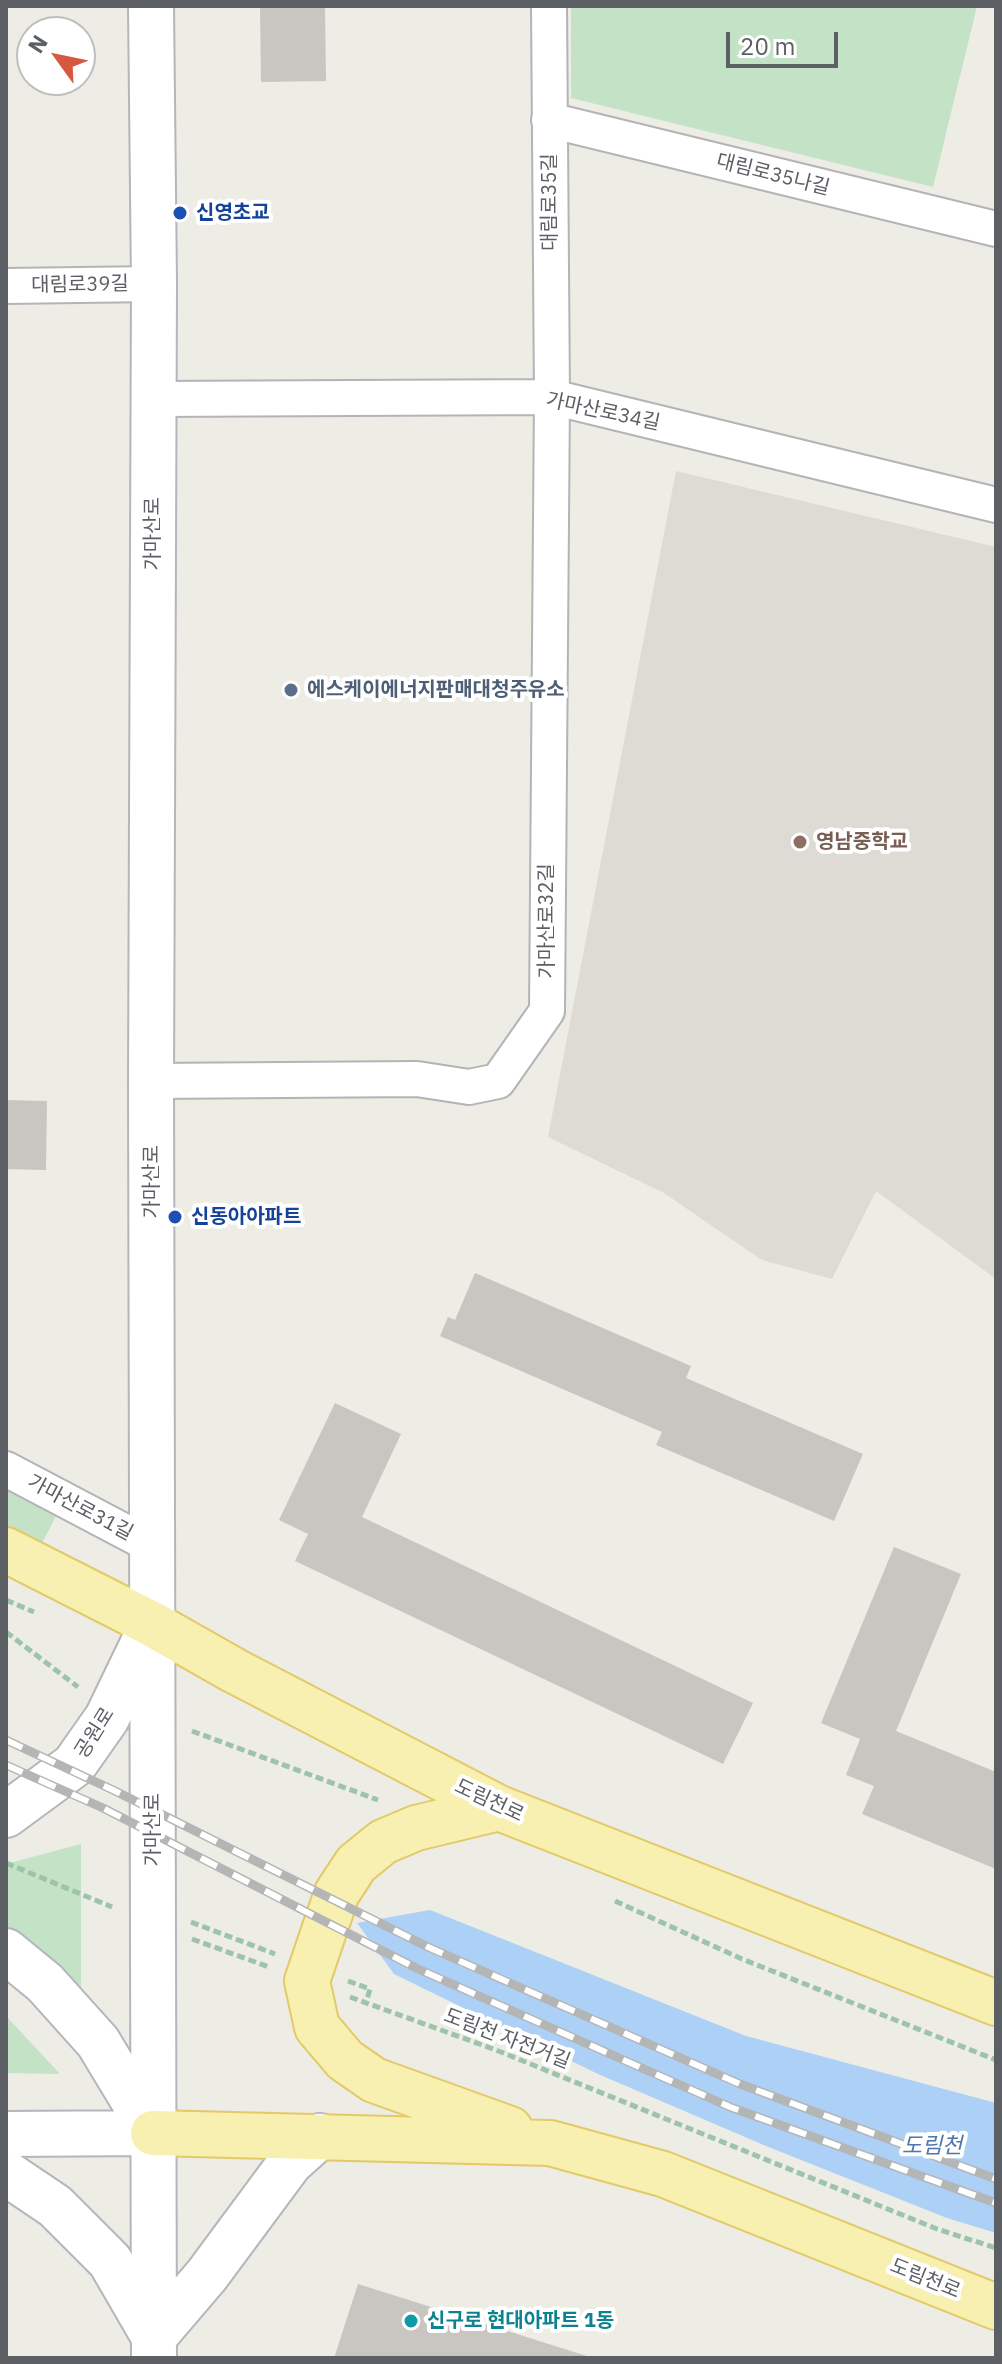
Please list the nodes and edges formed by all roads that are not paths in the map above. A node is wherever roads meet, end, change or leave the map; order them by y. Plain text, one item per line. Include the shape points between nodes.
1 (151, 6) edge
2 (549, 6) edge
3 (549, 120) junction
4 (996, 229) edge
5 (154, 284) junction
6 (6, 286) edge
7 (552, 397) junction
8 (153, 399) junction
9 (996, 505) edge
10 (151, 1081) junction
11 (6, 1469) edge
12 (154, 1547) junction
13 (6, 1550) edge
14 (152, 1624) junction
15 (499, 1808) junction
16 (6, 1815) edge
17 (6, 1951) edge
18 (996, 2003) edge
19 (153, 2133) junction
20 (6, 2134) edge
21 (320, 2136) junction
22 (550, 2143) junction
23 (6, 2173) edge
24 (996, 2307) edge
25 (154, 2347) edge

1 - 5 main road, 가마산로
2 - 3 street, 대림로35길
3 - 4 street, 대림로35나길
3 - 7 street, 대림로35길
5 - 6 street, 대림로39길
5 - 8 main road, 가마산로
7 - 8 street, 가마산로34길
7 - 9 street, 가마산로34길
7 - 10 street, 가마산로32길 via 547,1011 498,1081 469,1087 417,1079
8 - 10 main road, 가마산로
10 - 12 main road, 가마산로
11 - 12 street, 가마산로31길
12 - 14 main road, 가마산로
13 - 14 main road, 도림천로
14 - 15 main road, 도림천로
14 - 16 main road, 공원로 via 107,1718 74,1765
14 - 19 main road, 가마산로
15 - 18 main road, 도림천로
15 - 22 main road via 416,1828 383,1842 356,1864 337,1893 310,1972 317,2027 345,2060 374,2080
17 - 19 main road via 45,1983 98,2042
19 - 20 main road
19 - 21 main road, 도림천로
19 - 25 main road, 가마산로
21 - 22 main road, 도림천로
21 - 25 main road via 290,2163
22 - 24 main road, 도림천로 via 663,2174
23 - 25 main road via 55,2206 110,2261

